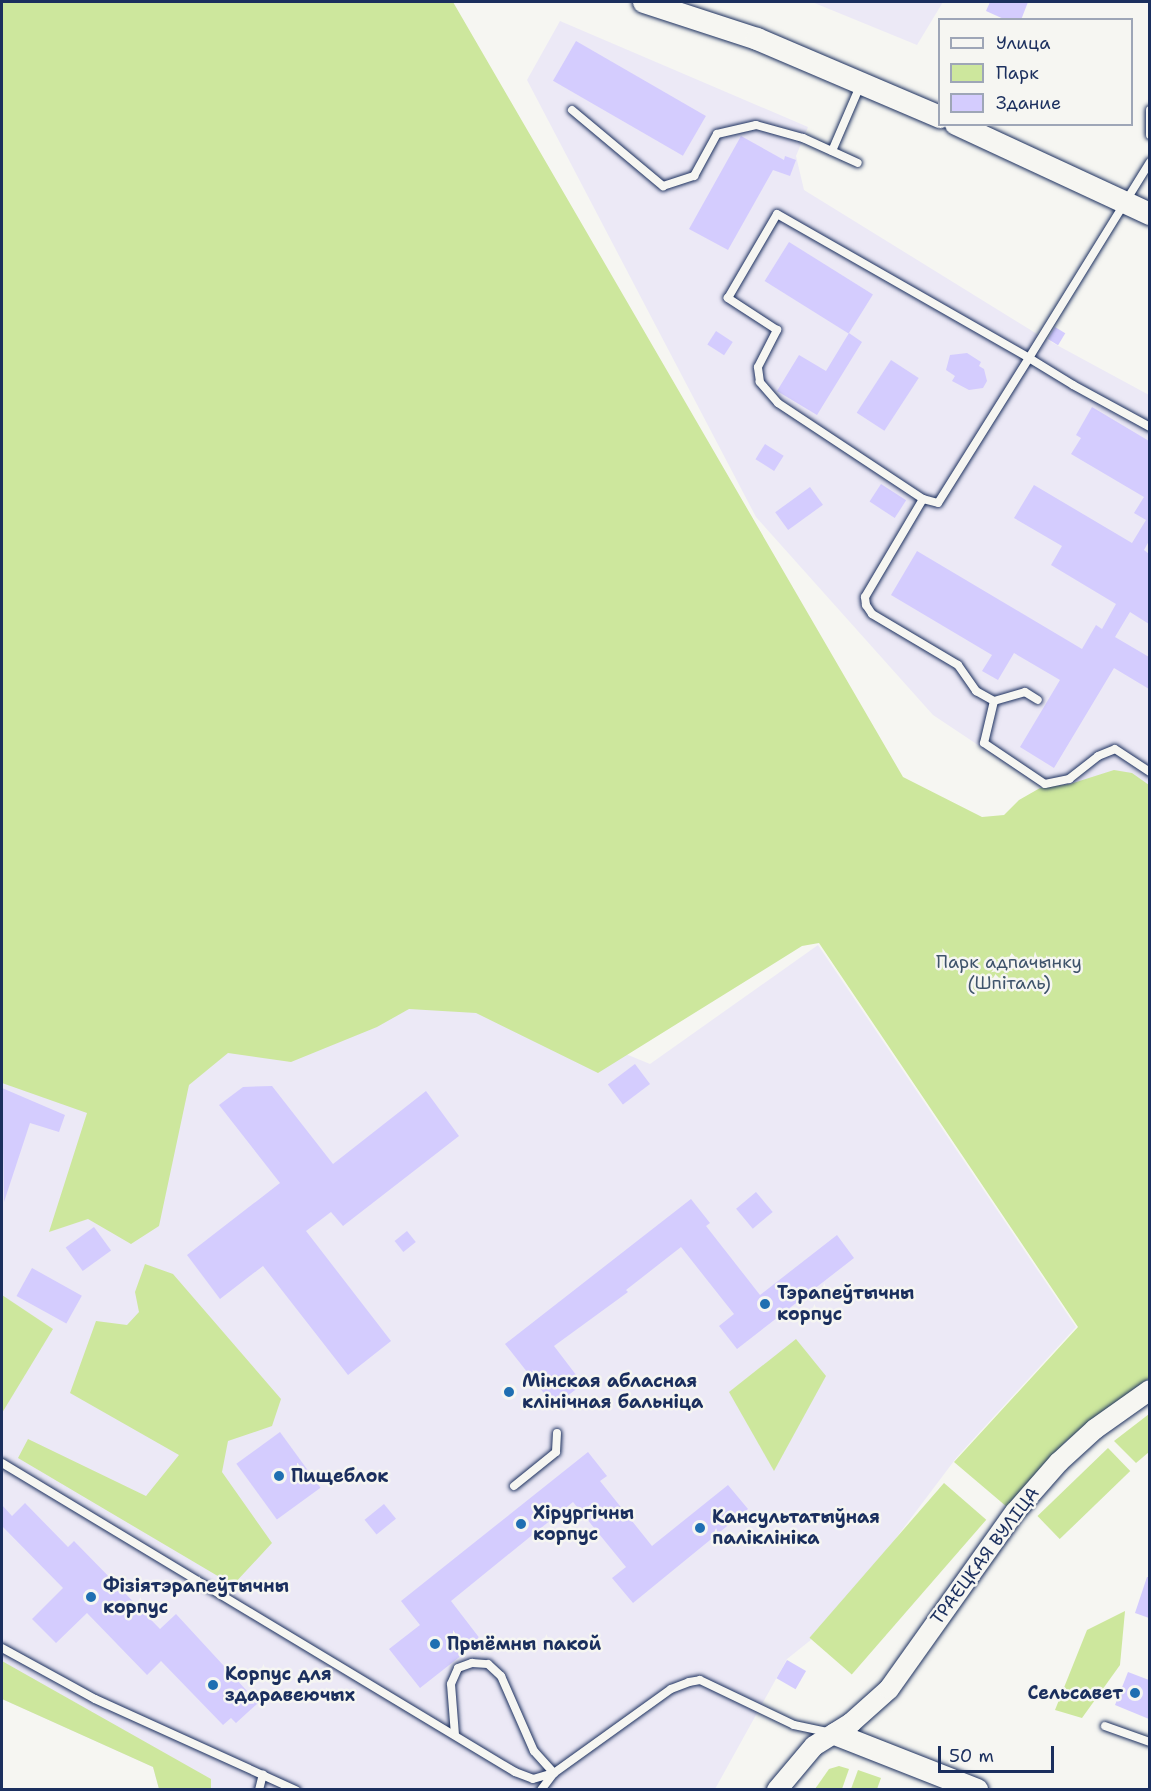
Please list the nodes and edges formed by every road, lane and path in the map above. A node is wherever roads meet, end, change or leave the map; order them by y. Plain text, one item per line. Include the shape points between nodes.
1 (644, 2) edge
2 (862, 82) junction
3 (572, 110) dead end
4 (1149, 110) edge
5 (938, 117) edge
6 (960, 126) edge
7 (1149, 135) edge
8 (832, 151) junction
9 (1149, 162) edge
10 (858, 163) dead end
11 (1125, 201) junction
12 (1149, 214) edge
13 (1029, 358) junction
14 (1149, 427) edge
15 (923, 500) junction
16 (1038, 699) dead end
17 (994, 701) junction
18 (1149, 772) edge
19 (1149, 1390) edge
20 (557, 1433) dead end
21 (2, 1463) edge
22 (514, 1486) dead end
23 (2, 1648) edge
24 (1105, 1725) dead end
25 (835, 1734) junction
26 (454, 1735) junction
27 (1149, 1742) edge
28 (554, 1773) junction
29 (263, 1774) junction
30 (259, 1790) edge
31 (296, 1790) edge
32 (541, 1790) edge
33 (777, 1790) edge
34 (977, 1790) edge

1 - 2 main road via 757,39
2 - 5 main road
2 - 8 lane
3 - 8 lane via 663,186 694,176 717,134 756,125
4 - 7 lane
6 - 11 main road
8 - 10 lane
9 - 11 lane
11 - 12 main road
11 - 13 lane
13 - 14 lane
13 - 15 lane via 938,503
13 - 15 lane via 777,214 728,298 777,330 758,367 760,381 778,403
15 - 17 lane via 865,597 866,604 872,614 958,665 976,691
16 - 17 lane via 1025,692
17 - 18 lane via 984,742 1045,784 1069,779 1098,756 1114,749
19 - 25 street, ТРАЕЦКАЯ ВУЛІЦА via 1095,1429 1037,1486 889,1689
20 - 22 lane via 556,1452
21 - 26 lane
23 - 29 lane via 95,1699
24 - 27 lane
25 - 28 lane via 794,1725 700,1680 671,1689
25 - 33 street, ТРАЕЦКАЯ ВУЛІЦА via 813,1746
25 - 34 main road
26 - 28 lane via 533,1779
26 - 28 lane via 451,1684 458,1668 472,1663 489,1664 501,1676 534,1751
28 - 32 lane
29 - 30 lane
29 - 31 lane

